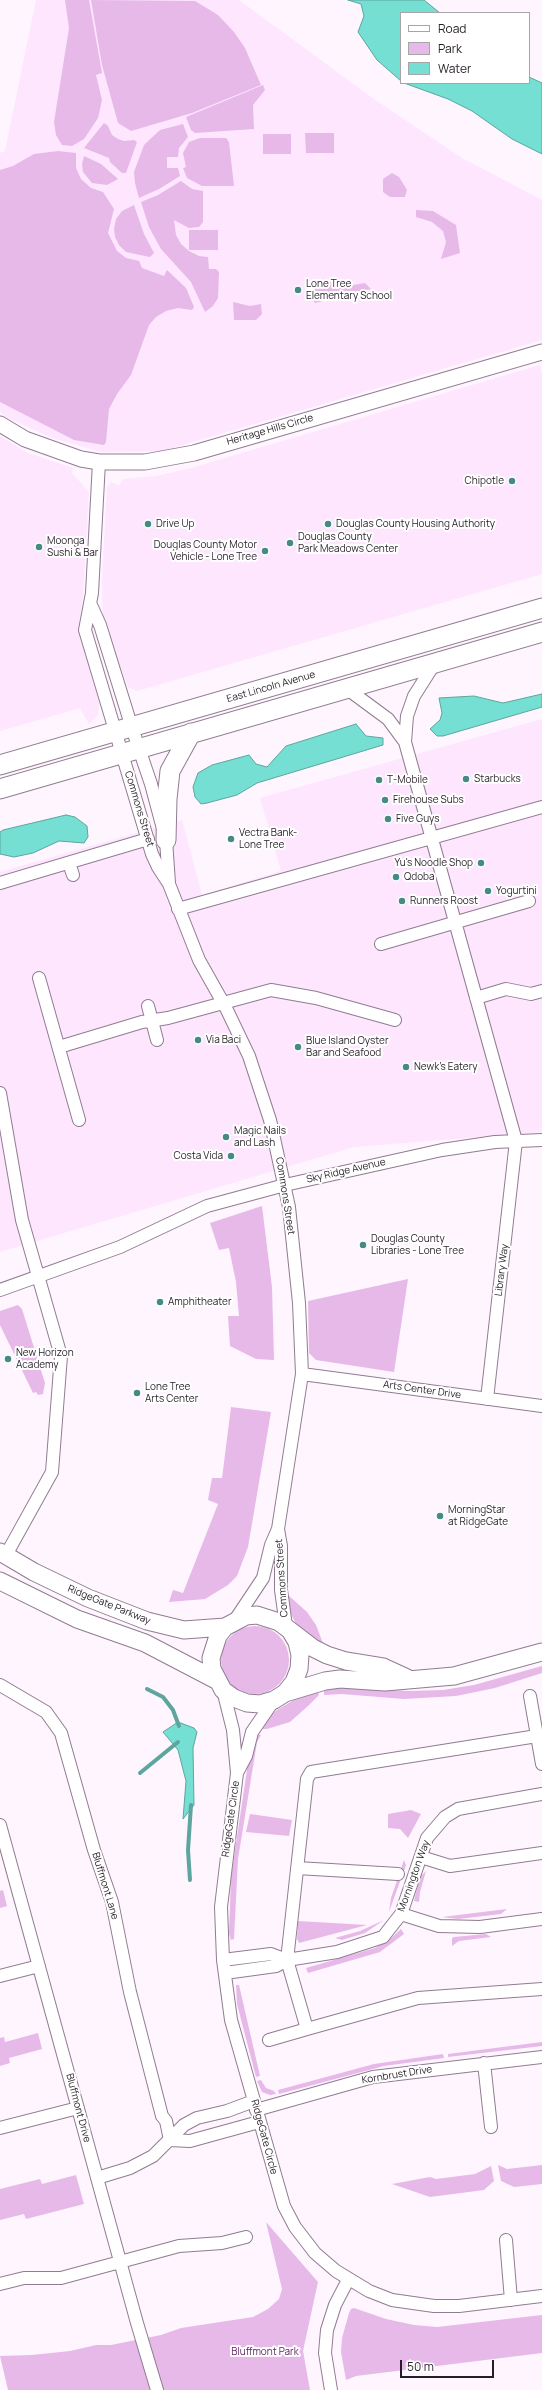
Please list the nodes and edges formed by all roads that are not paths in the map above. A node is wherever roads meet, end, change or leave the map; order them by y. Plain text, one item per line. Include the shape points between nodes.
1 (542, 352) edge
2 (0, 424) edge
3 (99, 462) junction
4 (91, 605) junction
5 (542, 608) edge
6 (542, 632) edge
7 (436, 663) junction
8 (346, 688) junction
9 (123, 730) junction
10 (191, 734) junction
11 (405, 742) junction
12 (131, 751) junction
13 (0, 765) edge
14 (0, 789) edge
15 (542, 807) edge
16 (432, 839) junction
17 (157, 840) junction
18 (69, 863) junction
19 (73, 875) dead end
20 (0, 883) edge
21 (169, 884) junction
22 (528, 901) dead end
23 (178, 909) junction
24 (455, 923) junction
25 (381, 944) dead end
26 (40, 978) dead end
27 (542, 991) edge
28 (476, 998) junction
29 (223, 1002) junction
30 (148, 1006) dead end
31 (394, 1020) dead end
32 (152, 1021) junction
33 (157, 1040) dead end
34 (59, 1047) junction
35 (0, 1093) edge
36 (79, 1120) dead end
37 (542, 1140) edge
38 (516, 1141) junction
39 (285, 1185) junction
40 (37, 1277) junction
41 (0, 1290) edge
42 (302, 1374) junction
43 (487, 1399) junction
44 (542, 1406) edge
45 (278, 1529) junction
46 (3, 1553) edge
47 (0, 1581) edge
48 (230, 1624) junction
49 (288, 1629) junction
50 (542, 1652) edge
51 (407, 1678) junction
52 (0, 1685) edge
53 (220, 1685) junction
54 (279, 1696) junction
55 (530, 1696) dead end
56 (537, 1736) junction
57 (542, 1764) edge
58 (237, 1773) junction
59 (542, 1794) edge
60 (0, 1825) edge
61 (542, 1853) edge
62 (421, 1857) junction
63 (297, 1868) junction
64 (398, 1874) dead end
65 (401, 1914) junction
66 (542, 1919) edge
67 (223, 1960) junction
68 (287, 1960) junction
69 (39, 1966) junction
70 (225, 1973) junction
71 (0, 1976) edge
72 (542, 1988) edge
73 (307, 2029) junction
74 (269, 2040) dead end
75 (542, 2057) edge
76 (484, 2063) junction
77 (255, 2105) junction
78 (78, 2108) junction
79 (259, 2122) junction
80 (490, 2127) dead end
81 (0, 2128) edge
82 (170, 2140) junction
83 (97, 2178) junction
84 (246, 2237) dead end
85 (506, 2240) dead end
86 (120, 2262) junction
87 (348, 2280) junction
88 (0, 2284) edge
89 (542, 2296) edge
90 (511, 2300) junction
91 (157, 2390) edge
92 (331, 2390) edge

1 - 3 street, Heritage Hills Circle via 194,453 146,462
2 - 3 street, Heritage Hills Circle via 25,439 59,453
3 - 4 street
4 - 9 street via 100,625
4 - 9 street via 85,630
5 - 9 main road, East Lincoln Avenue
6 - 7 main road
7 - 8 main road
7 - 11 street via 414,696 408,716
8 - 10 main road
8 - 11 street via 388,719
9 - 12 street, Commons Street
9 - 12 street, Commons Street
9 - 13 main road, East Lincoln Avenue
10 - 12 main road
10 - 17 main road via 180,749 170,771 167,799
11 - 16 street
12 - 14 main road
12 - 17 street, Commons Street
12 - 17 street, Commons Street via 151,784
15 - 16 street
16 - 23 street
16 - 24 street
17 - 18 street
17 - 21 street, Commons Street
17 - 21 street, Commons Street via 158,867
18 - 19 street
18 - 20 street
21 - 23 street, Commons Street
22 - 24 street
23 - 29 street, Commons Street via 199,960
24 - 25 street
24 - 28 street
26 - 34 street
27 - 28 street via 531,994 506,989
28 - 38 street
29 - 31 street via 271,990 286,991
29 - 32 street
29 - 39 street, Commons Street via 249,1056 268,1112
30 - 32 street
32 - 33 street
32 - 34 street
34 - 36 street
35 - 40 street via 22,1220
37 - 38 street, Sky Ridge Avenue
38 - 39 street, Sky Ridge Avenue via 442,1150
38 - 43 street, Library Way
39 - 40 street, Sky Ridge Avenue via 207,1206 120,1247
39 - 42 street, Commons Street via 299,1303
40 - 41 street, Sky Ridge Avenue
40 - 46 street via 61,1356 52,1472
42 - 43 street, Arts Center Drive
42 - 45 street, Commons Street
43 - 44 street, Arts Center Drive
45 - 48 street, Commons Street via 271,1545 263,1578
45 - 49 street, Commons Street via 281,1546 281,1590
46 - 48 main road, RidgeGate Parkway via 34,1572 88,1598 147,1621 184,1630
47 - 53 main road, RidgeGate Parkway via 77,1619 145,1643
48 - 49 main road, RidgeGate Parkway via 257,1615 268,1617
48 - 53 main road via 218,1636 211,1658
49 - 51 main road, RidgeGate Parkway via 327,1655 383,1667
49 - 54 main road via 297,1642 299,1669 294,1682
50 - 51 main road, RidgeGate Parkway via 454,1676
51 - 54 main road, RidgeGate Parkway via 385,1682 340,1679 325,1681
52 - 82 street, Bluffmont Lane via 46,1712 61,1733 94,1850 112,1902 130,1992
53 - 54 main road, RidgeGate Parkway via 234,1698 247,1703 260,1704
53 - 58 street, RidgeGate Circle via 231,1718
54 - 58 street, RidgeGate Circle via 252,1732 246,1756
55 - 56 street
56 - 57 street
56 - 63 street via 311,1772 306,1779
58 - 67 street, RidgeGate Circle via 221,1907
59 - 62 street, Mornington Way via 458,1809 445,1817 427,1838
60 - 69 street, Bluffmont Drive
61 - 62 street via 450,1866
62 - 65 street, Mornington Way
63 - 64 street
63 - 68 street
65 - 66 street via 438,1926 480,1927
65 - 68 street, Mornington Way via 383,1937 337,1952
67 - 68 street, Mornington Way via 271,1954
67 - 70 street, RidgeGate Circle
68 - 70 street, Mornington Way via 276,1966
68 - 73 street
69 - 71 street
69 - 78 street, Bluffmont Drive
70 - 77 street, RidgeGate Circle via 231,2020
72 - 73 street via 418,1998
73 - 74 street
75 - 76 street, Kornbrust Drive
76 - 77 street, Kornbrust Drive via 373,2077
76 - 80 street
77 - 79 street, RidgeGate Circle
77 - 82 street, Kornbrust Drive via 197,2118 184,2125
78 - 81 street
78 - 83 street, Bluffmont Drive
79 - 82 street via 190,2141
79 - 87 street, RidgeGate Circle via 284,2206 295,2227 315,2253
82 - 83 street, Kornbrust Drive via 153,2156 130,2168
83 - 86 street, Bluffmont Drive
84 - 86 street via 222,2243 179,2246
85 - 90 street
86 - 88 street via 61,2278 24,2278
86 - 91 street, Bluffmont Drive
87 - 90 street, RidgeGate Circle via 392,2300 434,2306
87 - 92 street via 335,2305 327,2330 325,2353
89 - 90 street, RidgeGate Circle

